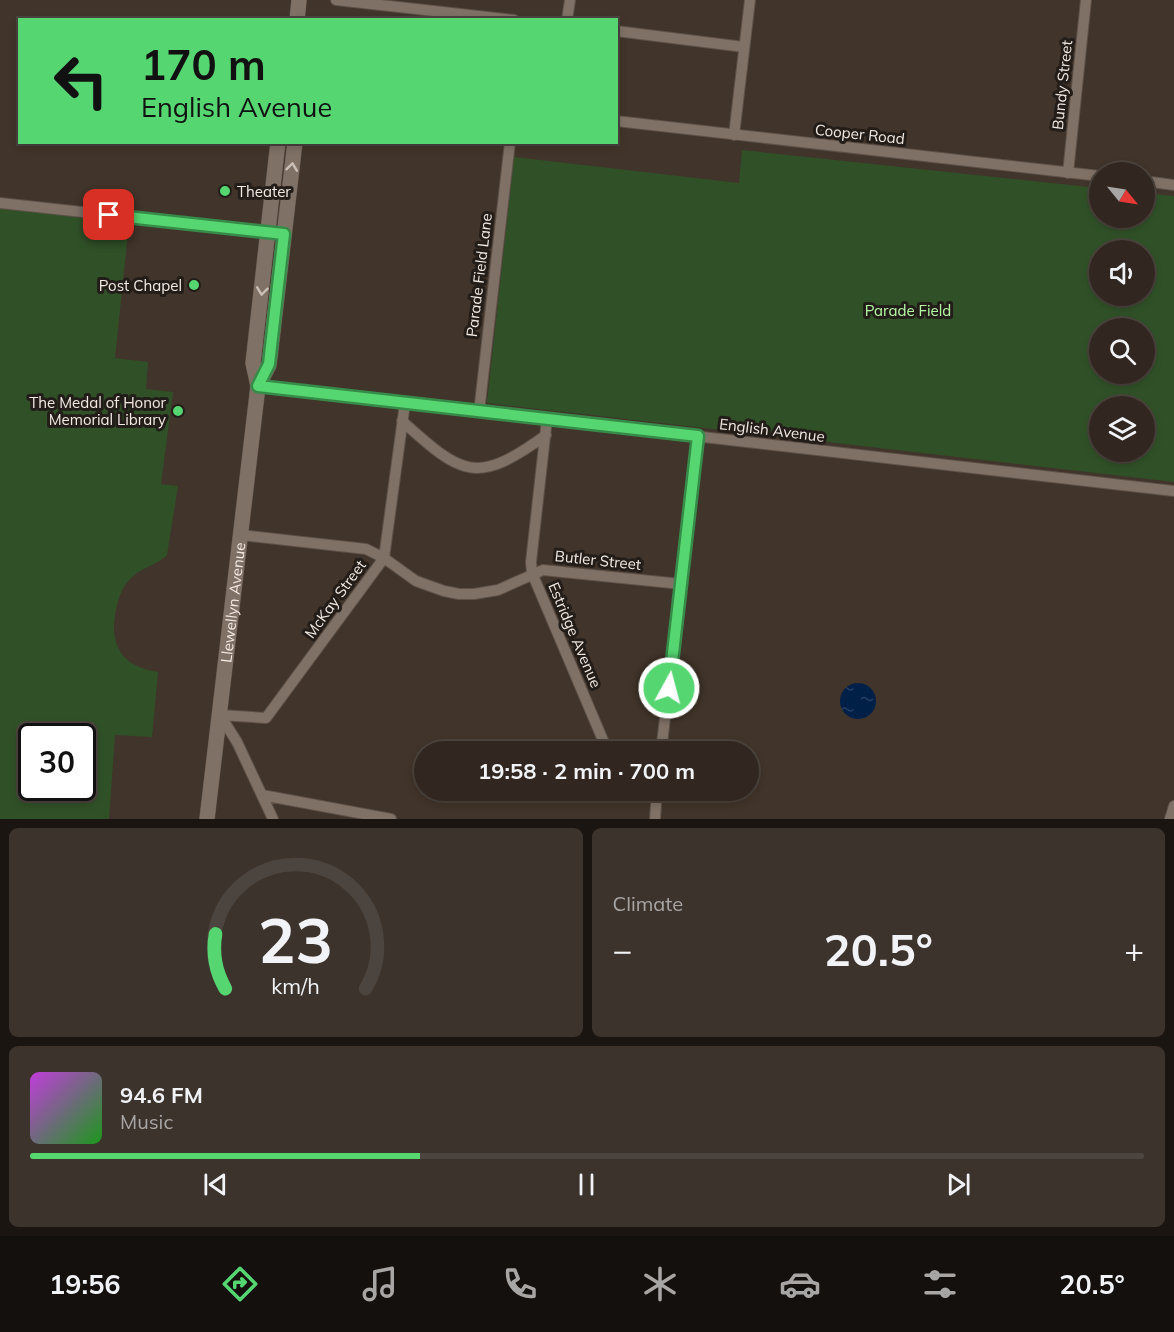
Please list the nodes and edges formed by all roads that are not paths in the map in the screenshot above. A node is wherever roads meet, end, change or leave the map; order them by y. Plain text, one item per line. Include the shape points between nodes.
1 (299, 0) edge
2 (336, 0) edge
3 (570, 0) edge
4 (750, 0) edge
5 (1086, 0) edge
6 (392, 3) edge
7 (297, 18) edge
8 (500, 18) edge
9 (567, 18) edge
10 (618, 31) edge
11 (744, 47) junction
12 (618, 121) edge
13 (734, 135) junction
14 (278, 144) edge
15 (295, 144) edge
16 (510, 144) edge
17 (1068, 173) junction
18 (1089, 175) edge
19 (1155, 182) edge
20 (1174, 185) edge
21 (0, 203) edge
22 (268, 233) junction
23 (284, 234) junction
24 (258, 386) junction
25 (405, 404) junction
26 (479, 412) junction
27 (547, 419) junction
28 (402, 421) junction
29 (546, 435) junction
30 (698, 436) junction
31 (1174, 491) edge
32 (242, 535) junction
33 (384, 558) junction
34 (532, 573) junction
35 (681, 584) junction
36 (220, 715) junction
37 (603, 741) edge
38 (662, 741) edge
39 (262, 795) junction
40 (656, 801) edge
41 (1174, 806) edge
42 (207, 819) edge
43 (273, 819) edge
44 (391, 819) edge
45 (655, 819) edge
46 (1170, 819) edge

1 - 7 street
2 - 6 street
3 - 9 street
4 - 11 street
5 - 17 street, Bundy Street
6 - 8 street
10 - 11 street
11 - 13 street
12 - 13 street, Cooper Road
13 - 17 street, Cooper Road
14 - 22 street, Llewellyn Avenue
23 -> 15 street, Llewellyn Avenue
16 - 26 street, Parade Field Lane
17 - 18 street, Cooper Road
19 - 20 street
21 - 22 street
22 - 23 street
22 -> 24 street, Llewellyn Avenue via 253,363
23 - 24 street, Llewellyn Avenue via 269,364
24 - 25 street, English Avenue
24 - 32 street, Llewellyn Avenue
25 - 26 street, English Avenue
25 - 28 street, McKay Street
26 - 27 street, English Avenue
27 - 29 street, Estridge Avenue
27 - 30 street, English Avenue
28 - 29 street via 443,456 476,469 507,460
28 - 33 street, McKay Street
29 - 34 street, Estridge Avenue
30 - 31 street, English Avenue
30 - 35 street
32 - 33 street, Butler Street via 366,549
32 - 36 street, Llewellyn Avenue
33 - 34 street, Butler Street via 416,581 459,594 498,590
33 - 36 street, McKay Street via 266,718
34 - 35 street, Butler Street via 543,570
34 - 37 street, Estridge Avenue
35 - 38 street
36 - 39 street
36 - 42 street, Llewellyn Avenue
39 - 43 street
39 - 44 street
40 - 45 street
41 - 46 street

